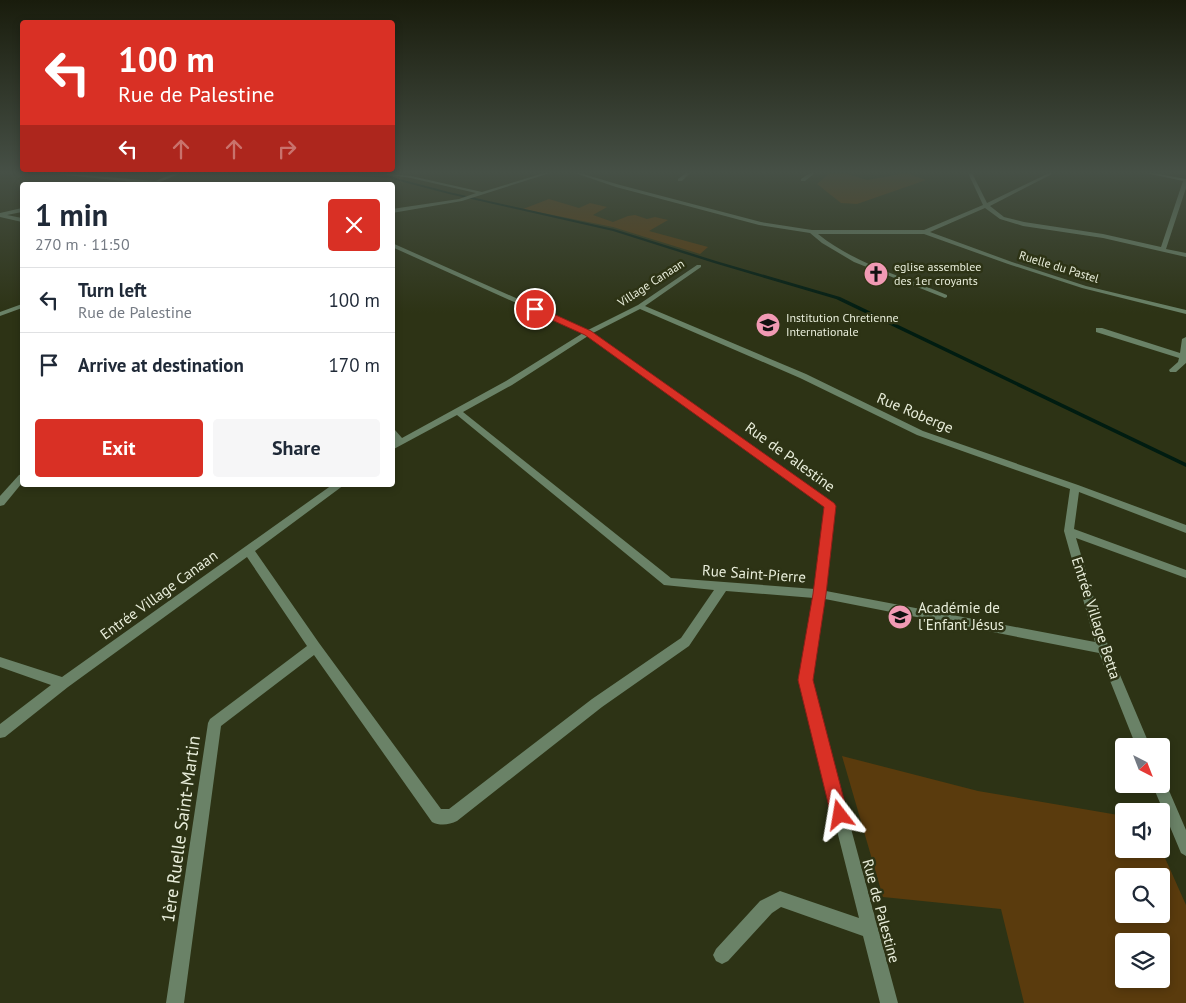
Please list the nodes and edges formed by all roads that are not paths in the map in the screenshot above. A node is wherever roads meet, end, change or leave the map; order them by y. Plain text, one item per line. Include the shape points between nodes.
1 (745, 220) edge
2 (954, 220) edge
3 (1008, 220) edge
4 (1173, 220) edge
5 (812, 232) junction
6 (925, 232) junction
7 (395, 246) edge
8 (1163, 249) junction
9 (1186, 255) edge
10 (700, 266) dead end
11 (945, 296) dead end
12 (640, 306) junction
13 (20, 307) edge
14 (1186, 312) edge
15 (0, 314) edge
16 (1099, 330) dead end
17 (588, 333) junction
18 (1186, 339) edge
19 (1183, 357) junction
20 (1173, 370) dead end
21 (458, 412) junction
22 (396, 445) edge
23 (20, 479) edge
24 (336, 487) edge
25 (1075, 487) junction
26 (0, 503) edge
27 (1186, 529) edge
28 (1068, 531) junction
29 (248, 550) junction
30 (1186, 574) edge
31 (722, 588) junction
32 (820, 594) junction
33 (315, 648) junction
34 (1103, 649) junction
35 (0, 662) edge
36 (63, 683) junction
37 (0, 732) edge
38 (1140, 738) edge
39 (1163, 793) edge
40 (1186, 848) edge
41 (869, 930) junction
42 (722, 955) dead end
43 (175, 1003) edge
44 (889, 1003) edge

1 - 5 street, Ruelle du Pastel
2 - 6 street
3 - 8 street
4 - 8 street
5 - 6 street, Ruelle du Pastel
5 - 11 street via 824,244 854,259
6 - 14 street, Ruelle du Pastel via 1084,287
7 - 17 street, Rue de Palestine
8 - 9 street
10 - 12 street, Village Canaan
12 - 17 street, Village Canaan
12 - 25 street, Rue Roberge via 803,376 920,434
13 - 15 street
16 - 19 street
17 - 21 street
17 - 32 street, Rue de Palestine via 830,506
18 - 19 street
19 - 20 street via 1182,363
21 - 22 street
21 - 31 street, Rue Saint-Pierre via 668,582
23 - 26 street
24 - 29 street, Entrée Village Canaan
25 - 27 street, Rue Roberge
25 - 28 street, Entrée Village Betta
28 - 30 street
28 - 34 street, Entrée Village Betta
29 - 33 street
29 - 36 street, Entrée Village Canaan
31 - 32 street, Rue Saint-Pierre
31 - 33 street via 685,642 597,704 452,816 436,817
32 - 34 street, Rue Saint-Pierre
32 - 41 street, Rue de Palestine via 805,680
33 - 43 street, 1ère Ruelle Saint-Martin via 215,723
34 - 38 street, Entrée Village Betta
35 - 36 street
36 - 37 street, Entrée Village Canaan
39 - 40 street
41 - 42 street via 780,899 766,907
41 - 44 street, Rue de Palestine

